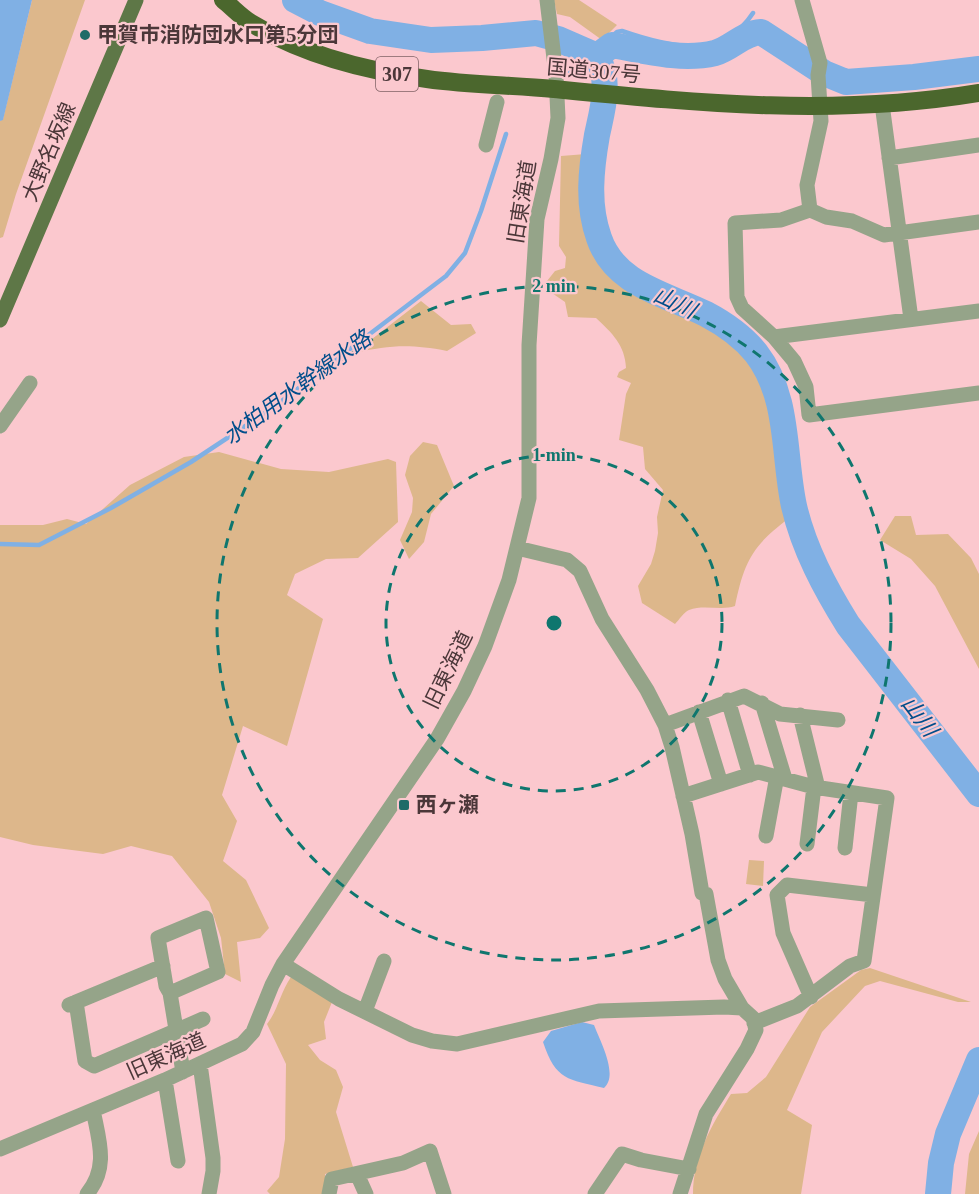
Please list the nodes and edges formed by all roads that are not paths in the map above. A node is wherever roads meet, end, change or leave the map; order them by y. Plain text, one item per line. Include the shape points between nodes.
1 (136, 0) edge
2 (223, 0) edge
3 (802, 0) edge
4 (547, 5) edge
5 (557, 89) junction
6 (979, 93) edge
7 (498, 102) dead end
8 (882, 104) junction
9 (821, 107) junction
10 (486, 145) dead end
11 (979, 145) edge
12 (889, 158) junction
13 (810, 210) junction
14 (979, 222) edge
15 (899, 234) junction
16 (979, 311) edge
17 (911, 319) junction
18 (0, 320) edge
19 (774, 337) junction
20 (30, 383) dead end
21 (979, 393) edge
22 (0, 426) edge
23 (517, 548) junction
24 (728, 700) junction
25 (762, 703) junction
26 (699, 712) junction
27 (800, 716) junction
28 (838, 720) dead end
29 (665, 725) junction
30 (750, 775) junction
31 (781, 778) junction
32 (721, 784) junction
33 (816, 787) junction
34 (851, 793) junction
35 (683, 796) junction
36 (766, 836) dead end
37 (807, 844) dead end
38 (845, 848) dead end
39 (873, 895) junction
40 (384, 961) dead end
41 (283, 964) junction
42 (163, 966) junction
43 (170, 993) junction
44 (810, 997) junction
45 (742, 1008) junction
46 (365, 1011) junction
47 (202, 1019) dead end
48 (754, 1023) junction
49 (176, 1030) junction
50 (200, 1064) junction
51 (183, 1072) junction
52 (165, 1080) junction
53 (93, 1110) junction
54 (0, 1149) edge
55 (178, 1161) dead end
56 (689, 1169) junction
57 (357, 1174) junction
58 (87, 1194) edge
59 (209, 1194) edge
60 (329, 1194) edge
61 (366, 1194) edge
62 (444, 1194) edge
63 (596, 1194) edge
64 (680, 1194) edge

1 - 18 main road, 大野名坂線
2 - 5 highway, 国道307号 / 307 via 250,22 300,48 369,69 428,79
3 - 9 street via 819,69
4 - 5 street, 旧東海道
5 - 9 highway, 国道307号 / 307 via 744,106
5 - 23 street, 旧東海道 via 558,118 537,219 529,345 530,498
6 - 8 highway, 国道307号 / 307
7 - 10 street
8 - 9 highway, 国道307号 / 307
8 - 12 street
9 - 13 street via 808,178
11 - 12 street
12 - 15 street
13 - 15 street via 852,221 884,235
13 - 19 street via 781,220 735,223 736,297 742,308
14 - 15 street
15 - 17 street
16 - 17 street
17 - 19 street
19 - 21 street via 794,361 806,387 809,415
20 - 22 street
23 - 29 street via 567,560 580,571 602,619 643,682
23 - 41 street, 旧東海道 via 485,646 437,739
24 - 25 street via 744,696
24 - 26 street
24 - 30 street
25 - 27 street via 780,714
25 - 31 street
26 - 29 street
26 - 32 street
27 - 28 street
27 - 33 street
29 - 35 street
30 - 31 street via 758,772
30 - 32 street
31 - 33 street
31 - 36 street
32 - 35 street
33 - 34 street
33 - 37 street
34 - 38 street
34 - 39 street via 887,798
35 - 45 street via 718,960
39 - 44 street via 864,961 850,966
39 - 44 street via 787,885 777,894 783,933
40 - 46 street
41 - 46 street
41 - 50 street, 旧東海道 via 253,1032 242,1044
42 - 43 street
42 - 43 street via 158,938 206,918 218,972
42 - 49 street via 72,1003 85,1060 94,1066
43 - 49 street
44 - 48 street
45 - 46 street via 599,1011 457,1044 412,1035
45 - 48 street
47 - 49 street
48 - 56 street via 756,1030 747,1049 706,1114
49 - 51 street
50 - 51 street, 旧東海道
50 - 59 street via 213,1158
51 - 52 street, 旧東海道
52 - 53 street, 旧東海道
52 - 55 street
53 - 54 street, 旧東海道
53 - 58 street via 102,1154 96,1181
56 - 63 street via 622,1154
56 - 64 street
57 - 60 street via 332,1179
57 - 61 street
57 - 62 street via 403,1163 430,1151

